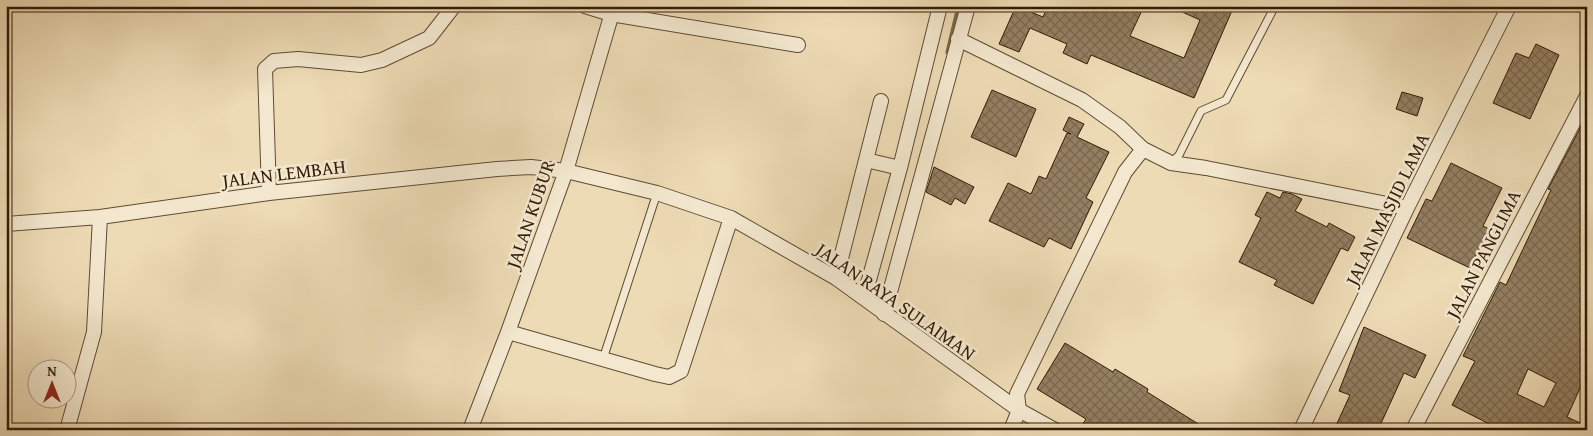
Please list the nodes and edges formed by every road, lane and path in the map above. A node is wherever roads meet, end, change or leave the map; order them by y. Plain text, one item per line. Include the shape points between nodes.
1 (454, 6) edge
2 (585, 6) edge
3 (940, 6) edge
4 (968, 6) edge
5 (1275, 6) edge
6 (1509, 6) edge
7 (612, 10) edge
8 (958, 39) junction
9 (798, 45) dead end
10 (1587, 96) edge
11 (881, 101) dead end
12 (1143, 149) junction
13 (866, 160) junction
14 (1171, 164) junction
15 (900, 168) junction
16 (566, 171) junction
17 (269, 193) junction
18 (657, 193) junction
19 (1407, 208) junction
20 (100, 217) junction
21 (731, 218) junction
22 (6, 224) edge
23 (836, 278) junction
24 (864, 298) junction
25 (884, 314) junction
26 (508, 332) junction
27 (603, 359) junction
28 (1019, 410) junction
29 (67, 430) edge
30 (470, 430) edge
31 (1011, 430) edge
32 (1055, 430) edge
33 (1301, 430) edge
34 (1413, 430) edge

1 - 17 street via 429,38 382,60 361,65 274,61 265,69
2 - 7 street
3 - 15 street
4 - 8 street
5 - 14 lane via 1226,100 1201,112
6 - 19 street, JALAN MASJID LAMA
7 - 9 street
7 - 16 street, JALAN KUBUR
8 - 12 street via 1082,100 1120,127
8 - 25 street
10 - 34 street, JALAN PANGLIMA
11 - 13 street
12 - 14 street
12 - 28 street via 1125,172 1017,394
13 - 15 street
13 - 23 street
14 - 19 street
15 - 24 street
16 - 17 street, JALAN LEMBAH via 497,169
16 - 18 street, JALAN RAYA SULAIMAN
16 - 26 street, JALAN KUBUR
17 - 20 street, JALAN LEMBAH
18 - 21 street, JALAN RAYA SULAIMAN
18 - 27 lane
19 - 33 street, JALAN MASJID LAMA
20 - 22 street, JALAN LEMBAH
20 - 29 street via 94,332
21 - 23 street, JALAN RAYA SULAIMAN
21 - 27 street via 681,371 669,377
23 - 24 street, JALAN RAYA SULAIMAN
24 - 25 street, JALAN RAYA SULAIMAN
25 - 28 street, JALAN RAYA SULAIMAN
26 - 27 street
26 - 30 street, JALAN KUBUR
28 - 31 street
28 - 32 street, JALAN RAYA SULAIMAN

